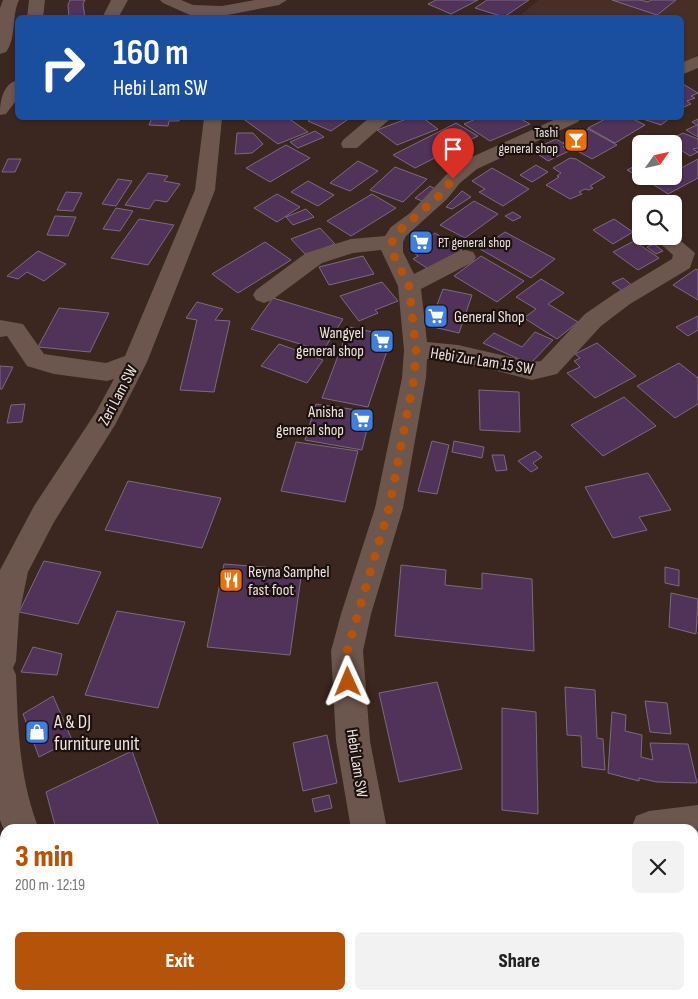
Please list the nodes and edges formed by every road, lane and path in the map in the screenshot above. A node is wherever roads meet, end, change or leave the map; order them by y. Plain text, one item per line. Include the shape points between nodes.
1 (11, 0) edge
2 (37, 0) edge
3 (120, 0) edge
4 (168, 0) edge
5 (279, 0) edge
6 (286, 0) edge
7 (35, 15) edge
8 (111, 15) edge
9 (265, 15) edge
10 (0, 49) edge
11 (698, 61) edge
12 (684, 68) edge
13 (15, 89) edge
14 (0, 110) edge
15 (213, 120) edge
16 (378, 120) edge
17 (568, 120) edge
18 (350, 144) dead end
19 (392, 242) junction
20 (674, 245) edge
21 (465, 257) dead end
22 (409, 286) junction
23 (264, 295) dead end
24 (0, 329) edge
25 (416, 350) junction
26 (135, 362) junction
27 (0, 662) edge
28 (0, 675) edge
29 (20, 824) edge
30 (368, 824) edge

1 - 10 street via 4,43
2 - 7 street
3 - 8 street
4 - 5 street via 190,10 222,11
6 - 9 street
11 - 12 street
13 - 14 street
15 - 26 street, Zeri Lam SW via 205,190
16 - 18 street
17 - 19 street via 470,165 398,232
19 - 22 street, Hebi Lam SW via 392,252
19 - 23 street via 352,246 314,258
20 - 25 street, Hebi Zur Lam 15 SW via 684,253 682,263 593,320 548,368 532,371 458,353
21 - 22 street
22 - 25 street, Hebi Lam SW
24 - 26 street via 15,330 36,360 54,365 108,372
25 - 30 street, Hebi Lam SW via 414,378 389,508 347,651 353,740
26 - 27 street, Zeri Lam SW via 106,418 44,514 14,571 4,615
28 - 29 street via 5,770

